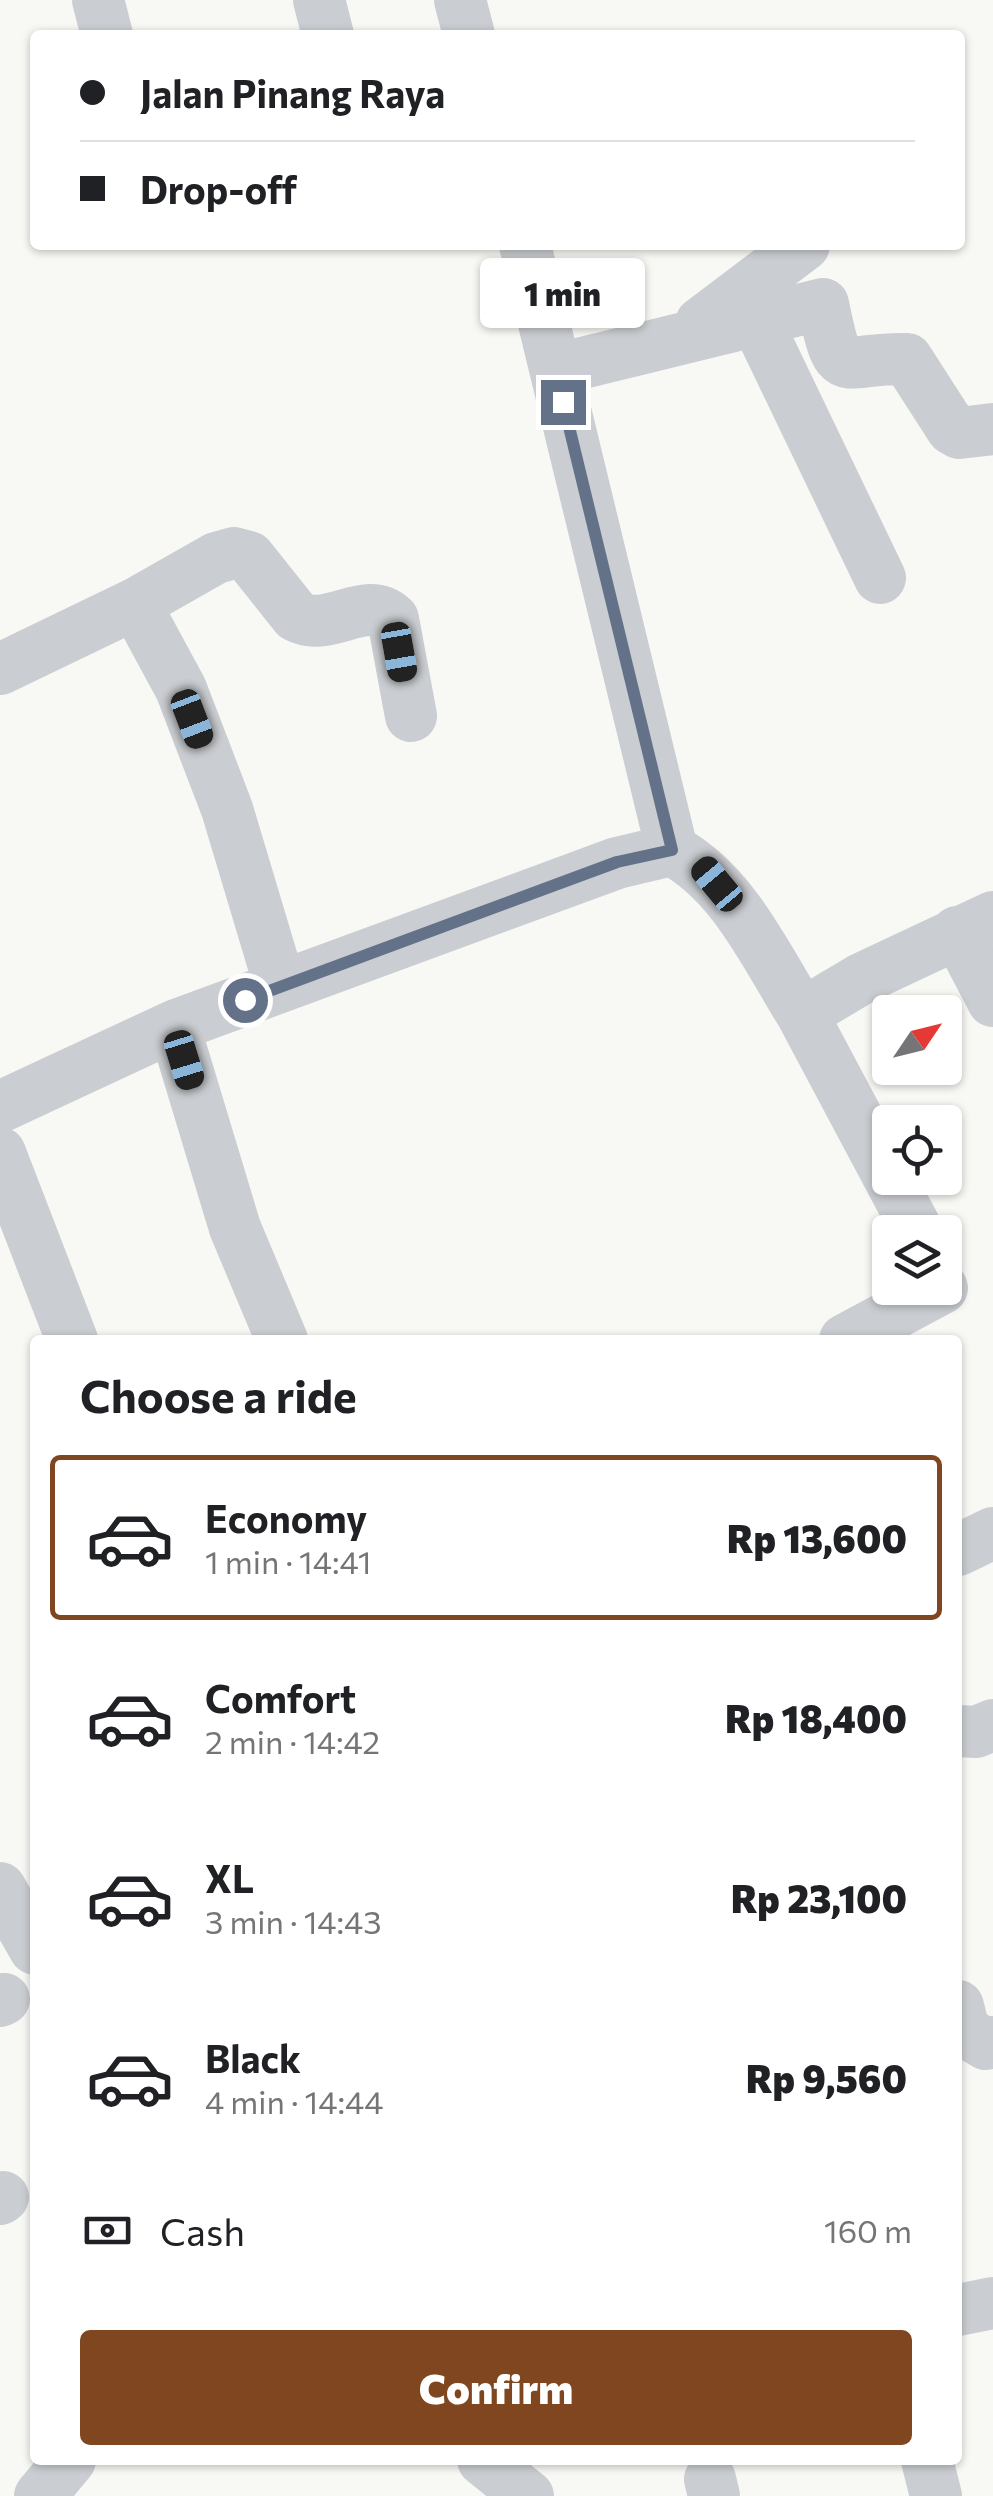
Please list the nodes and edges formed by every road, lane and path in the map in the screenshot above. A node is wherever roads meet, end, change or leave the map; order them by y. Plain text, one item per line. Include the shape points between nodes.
1 (98, 0) edge
2 (319, 0) edge
3 (460, 0) edge
4 (106, 30) edge
5 (327, 30) edge
6 (468, 30) edge
7 (526, 250) edge
8 (797, 250) edge
9 (756, 320) junction
10 (680, 339) junction
11 (558, 369) junction
12 (993, 429) edge
13 (880, 578) dead end
14 (135, 604) junction
15 (0, 669) edge
16 (411, 716) dead end
17 (672, 850) junction
18 (975, 924) edge
19 (280, 986) junction
20 (993, 1000) edge
21 (802, 1014) junction
22 (174, 1026) junction
23 (0, 1107) edge
24 (0, 1153) edge
25 (909, 1215) edge
26 (908, 1305) edge
27 (70, 1335) edge
28 (280, 1335) edge
29 (854, 1335) edge
30 (993, 1533) edge
31 (962, 1548) edge
32 (993, 1726) edge
33 (962, 1731) edge
34 (993, 2303) edge
35 (962, 2309) edge
36 (66, 2465) edge
37 (489, 2465) edge
38 (928, 2465) edge
39 (40, 2496) edge
40 (528, 2496) edge
41 (936, 2496) edge

1 - 4 street
2 - 5 street
3 - 6 street
7 - 11 street
8 - 10 street
9 - 10 street
9 - 12 street via 822,304 841,362 907,359 952,429
9 - 13 street
10 - 11 street
11 - 17 street via 568,434
14 - 15 street
14 - 16 street via 234,553 249,557 306,622 374,608 386,612 393,619
14 - 19 street via 181,689 227,808
17 - 19 street via 617,862
17 - 21 street via 702,866 732,902
18 - 20 street
18 - 21 street
19 - 22 street
21 - 25 street
22 - 23 street
22 - 28 street via 235,1228
24 - 27 street
26 - 29 street
30 - 31 street
32 - 33 street
34 - 35 street
36 - 39 street
37 - 40 street
38 - 41 street

